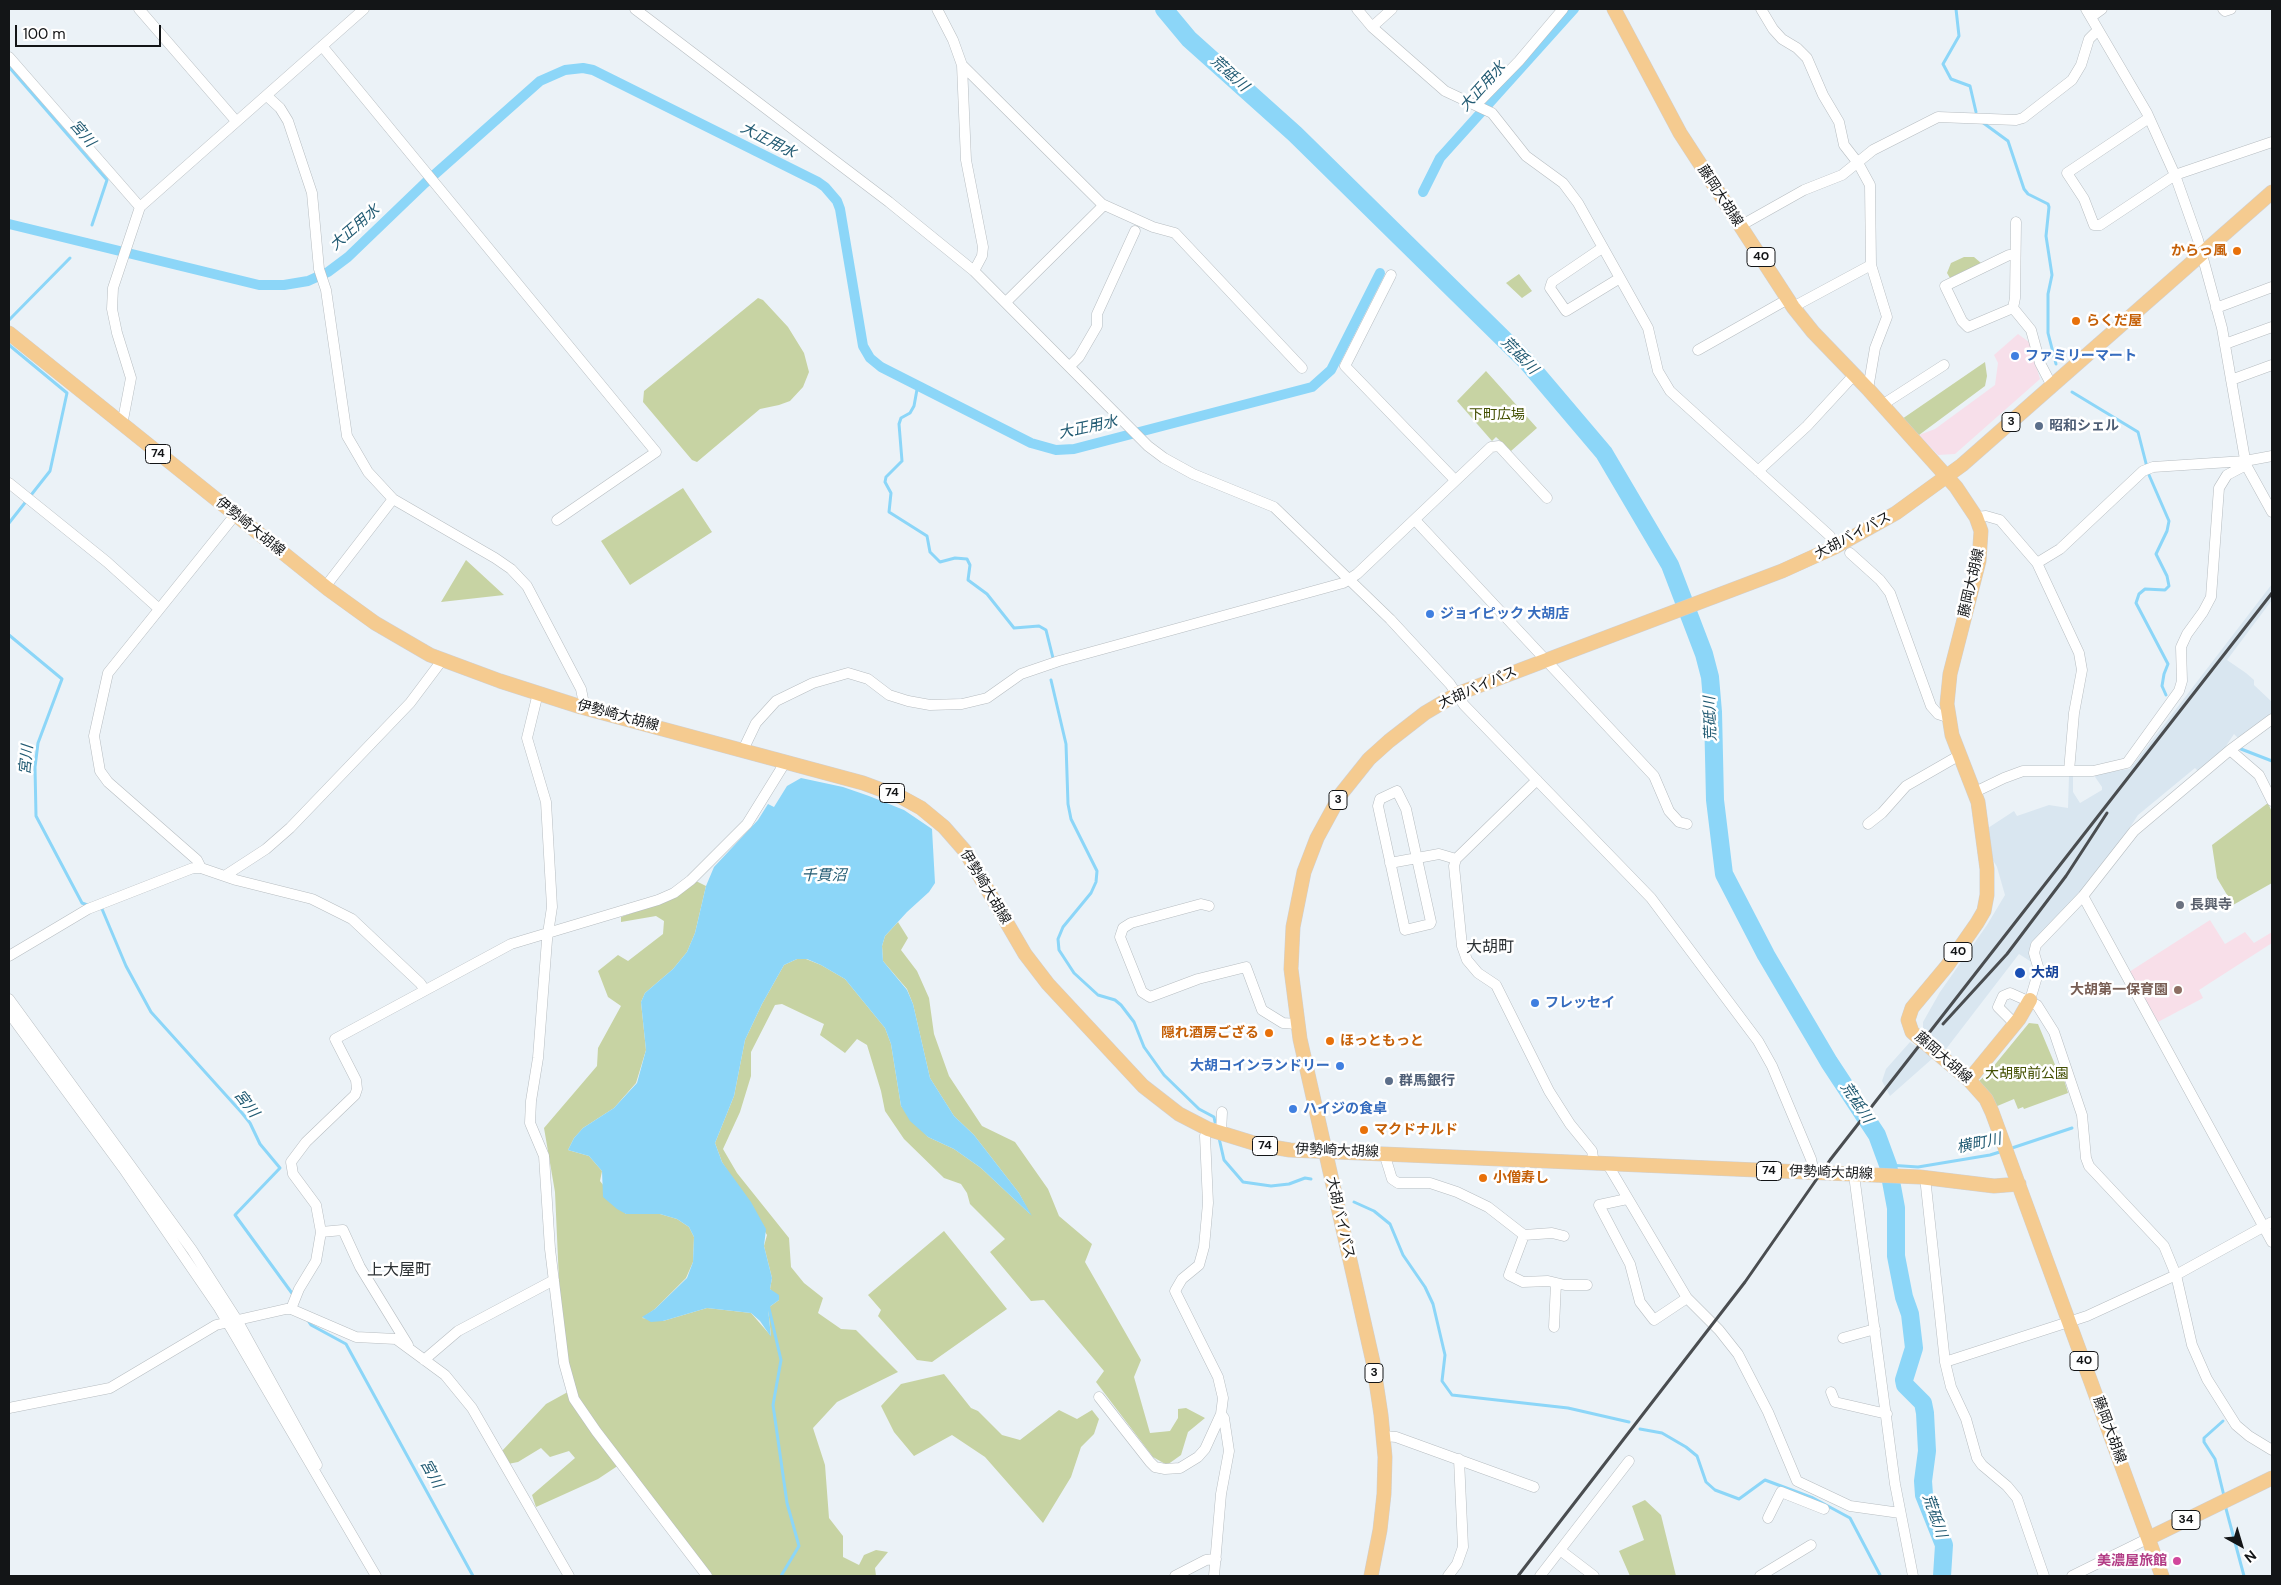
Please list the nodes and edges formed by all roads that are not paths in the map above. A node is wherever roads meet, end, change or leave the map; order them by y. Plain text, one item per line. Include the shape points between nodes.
1 (139, 9) edge
2 (364, 9) edge
3 (635, 9) edge
4 (937, 9) edge
5 (1358, 9) edge
6 (1392, 9) edge
7 (1563, 9) edge
8 (1614, 9) edge
9 (1762, 9) edge
10 (2102, 9) edge
11 (2223, 9) edge
12 (2232, 9) edge
13 (2088, 13) edge
14 (1372, 27) junction
15 (2098, 30) junction
16 (322, 46) junction
17 (9, 57) edge
18 (962, 65) junction
19 (267, 96) junction
20 (1478, 106) junction
21 (2149, 118) junction
22 (236, 122) junction
23 (2272, 142) edge
24 (1858, 163) junction
25 (2175, 175) junction
26 (2272, 192) edge
27 (1104, 205) junction
28 (140, 207) junction
29 (2016, 222) dead end
30 (1740, 226) junction
31 (1135, 232) dead end
32 (1602, 248) junction
33 (2202, 254) junction
34 (2015, 255) junction
35 (1871, 265) junction
36 (974, 271) junction
37 (1391, 275) dead end
38 (1620, 278) junction
39 (2272, 287) edge
40 (1006, 302) junction
41 (1791, 303) junction
42 (2013, 308) junction
43 (2216, 308) junction
44 (2272, 327) edge
45 (9, 333) edge
46 (2225, 344) junction
47 (1698, 350) dead end
48 (2272, 365) edge
49 (1070, 366) junction
50 (1944, 366) dead end
51 (1302, 368) dead end
52 (1854, 375) junction
53 (2231, 380) junction
54 (2052, 386) junction
55 (1868, 389) junction
56 (1882, 405) junction
57 (122, 425) junction
58 (2272, 456) edge
59 (2246, 463) junction
60 (1758, 471) junction
61 (1947, 477) junction
62 (1455, 480) junction
63 (9, 482) edge
64 (1547, 498) dead end
65 (393, 499) junction
66 (2272, 512) edge
67 (235, 515) junction
68 (1976, 517) junction
69 (558, 520) dead end
70 (1414, 520) junction
71 (1830, 536) dead end
72 (1850, 553) dead end
73 (2037, 562) junction
74 (1350, 580) junction
75 (325, 586) junction
76 (158, 608) junction
77 (443, 660) junction
78 (1546, 660) junction
79 (538, 693) junction
80 (1457, 694) junction
81 (581, 707) junction
82 (1947, 717) junction
83 (2272, 719) edge
84 (743, 750) junction
85 (2230, 750) junction
86 (1960, 755) junction
87 (786, 761) junction
88 (2069, 771) junction
89 (1537, 780) junction
90 (1975, 792) junction
91 (2272, 801) edge
92 (1687, 824) dead end
93 (1868, 824) dead end
94 (1418, 858) junction
95 (1456, 859) junction
96 (1390, 863) junction
97 (201, 868) junction
98 (226, 875) junction
99 (2083, 896) junction
100 (1209, 906) dead end
101 (549, 931) junction
102 (9, 956) edge
103 (425, 990) junction
104 (9, 999) edge
105 (2030, 1000) junction
106 (9, 1013) edge
107 (1297, 1024) junction
108 (2015, 1024) junction
109 (1969, 1080) junction
110 (1222, 1112) dead end
111 (1214, 1131) junction
112 (1325, 1152) junction
113 (1384, 1153) junction
114 (1601, 1164) junction
115 (1814, 1172) junction
116 (1856, 1175) junction
117 (1923, 1177) junction
118 (2019, 1184) junction
119 (1627, 1199) junction
120 (2268, 1224) edge
121 (321, 1232) junction
122 (1524, 1235) junction
123 (1564, 1236) dead end
124 (2272, 1242) edge
125 (2176, 1275) junction
126 (554, 1280) junction
127 (1556, 1283) junction
128 (1587, 1285) dead end
129 (1687, 1298) junction
130 (291, 1309) junction
131 (232, 1320) junction
132 (2070, 1322) junction
133 (1554, 1327) dead end
134 (1875, 1329) junction
135 (1844, 1338) dead end
136 (411, 1350) junction
137 (424, 1360) junction
138 (1944, 1362) junction
139 (1831, 1392) dead end
140 (1099, 1398) dead end
141 (9, 1408) edge
142 (1221, 1414) junction
143 (1887, 1414) junction
144 (1384, 1436) junction
145 (2272, 1450) edge
146 (1459, 1460) junction
147 (1628, 1461) dead end
148 (2272, 1478) edge
149 (1534, 1488) dead end
150 (1819, 1502) junction
151 (1900, 1513) junction
152 (1768, 1518) dead end
153 (2149, 1538) junction
154 (1811, 1544) dead end
155 (1560, 1550) junction
156 (1216, 1559) junction
157 (376, 1576) edge
158 (569, 1576) edge
159 (706, 1576) edge
160 (1176, 1576) edge
161 (1214, 1576) edge
162 (1371, 1576) edge
163 (1448, 1576) edge
164 (1540, 1576) edge
165 (1594, 1576) edge
166 (1760, 1576) edge
167 (1913, 1576) edge
168 (2044, 1576) edge
169 (2072, 1576) edge
170 (2162, 1576) edge

1 - 22 street
2 - 16 street
3 - 36 street via 889,202
4 - 18 street
5 - 14 street
6 - 14 street
7 - 20 street
8 - 30 main road, 藤岡大胡線 / 40 via 1680,133
9 - 24 street via 1778,34 1806,58 1839,122 1844,145
10 - 13 street
11 - 12 street
13 - 15 street
14 - 20 street via 1445,91
15 - 21 street
15 - 24 street via 2089,39 2072,80 2023,118 1938,117 1873,150
16 - 19 street
16 - 69 street via 656,452
17 - 28 street
18 - 27 street
18 - 36 street via 966,160 983,246
19 - 22 street
19 - 65 street via 288,121 312,193 319,269 325,285 347,436 368,472
20 - 32 street via 1492,113 1526,156 1563,183
21 - 25 street
21 - 25 street via 2067,173 2084,199 2092,223 2097,226
22 - 28 street
23 - 25 street
24 - 30 street
24 - 35 street via 1870,185
25 - 33 street
26 - 33 main road, 大胡バイパス / 3
27 - 40 street
27 - 51 street via 1152,227 1175,233
28 - 57 street via 113,288 112,309 117,333 132,378
29 - 34 street
30 - 41 main road, 藤岡大胡線 / 40
31 - 49 street via 1097,314 1097,326
32 - 38 street
32 - 38 street via 1552,282 1550,288 1566,311
33 - 43 street
33 - 54 main road, 大胡バイパス / 3
34 - 42 street
34 - 42 street via 1945,286 1968,327
35 - 41 street
35 - 55 street via 1886,317 1875,348
36 - 40 street
37 - 62 street via 1345,366
38 - 60 street via 1648,328 1658,371 1670,391
39 - 43 street
40 - 49 street
41 - 47 street
41 - 52 main road, 藤岡大胡線 / 40 via 1813,332
42 - 54 street via 2031,330 2040,363
43 - 46 street
44 - 46 street
45 - 57 main road, 伊勢崎大胡線 / 74
46 - 53 street
48 - 53 street
49 - 74 street via 1140,439 1178,466 1274,507
50 - 56 street
52 - 55 main road, 藤岡大胡線 / 40
52 - 60 street via 1807,426
53 - 59 street
54 - 61 main road, 大胡バイパス / 3
55 - 56 main road, 藤岡大胡線 / 40
56 - 61 main road, 藤岡大胡線 / 40
57 - 67 main road, 伊勢崎大胡線 / 74
58 - 59 street
59 - 66 street
59 - 73 street via 2148,469 2060,548
59 - 88 street via 2227,475 2219,488 2211,597 2181,647 2182,681 2176,697 2127,763 2093,771
60 - 71 street
61 - 68 main road, 藤岡大胡線 / 40
61 - 78 main road, 大胡バイパス / 3 via 1889,518 1806,561
62 - 64 street via 1491,447 1499,446
62 - 70 street
63 - 76 street
65 - 75 street
65 - 81 street via 496,558 527,586 581,689
67 - 75 main road, 伊勢崎大胡線 / 74
67 - 76 street
68 - 73 street via 2000,520
68 - 82 main road, 藤岡大胡線 / 40 via 1980,552 1950,674
70 - 74 street
70 - 78 street
72 - 82 street via 1890,593 1931,706 1938,714
73 - 88 street via 2082,665
74 - 80 street via 1430,661
74 - 84 street via 1266,606 1059,660 1021,674 987,698 962,704 908,702 889,695 868,679 848,672 813,683 776,702 756,723
75 - 77 main road, 伊勢崎大胡線 / 74 via 375,623
76 - 97 street via 108,673 94,736 96,753 100,771 108,782
77 - 79 main road, 伊勢崎大胡線 / 74
77 - 98 street via 410,703 290,828
78 - 80 main road, 大胡バイパス / 3
78 - 92 street via 1654,776 1669,811 1679,822
79 - 81 main road, 伊勢崎大胡線 / 74
79 - 101 street via 527,734 546,802 549,827 552,907
80 - 89 street
80 - 107 main road, 大胡バイパス / 3 via 1411,723 1379,749 1341,794 1320,832 1304,872 1292,927 1291,968
81 - 84 main road, 伊勢崎大胡線 / 74
82 - 86 main road, 藤岡大胡線 / 40
83 - 85 street
84 - 87 main road, 伊勢崎大胡線 / 74
85 - 91 street via 2259,775
85 - 99 street via 2136,828
86 - 90 main road, 藤岡大胡線 / 40
86 - 93 street via 1906,786
87 - 101 street via 747,824 681,888 658,900
87 - 111 main road, 伊勢崎大胡線 / 74 via 877,787 911,802 936,819 965,852 1025,954 1048,984 1143,1086 1179,1114
88 - 90 street via 2023,771
89 - 95 street
89 - 115 street via 1651,898 1758,1041 1772,1066
90 - 109 main road, 藤岡大胡線 / 40 via 1988,879 1984,911 1957,953 1912,1008 1908,1020 1916,1036
94 - 95 street via 1438,854
94 - 96 street
94 - 96 street via 1406,809 1397,791 1378,803
94 - 96 street via 1431,922 1405,930
95 - 114 street via 1462,946 1467,960 1478,973 1496,985 1549,1091
97 - 98 street
97 - 102 street via 193,868 88,908
98 - 103 street via 312,899 352,919
99 - 105 street via 2036,945 2034,953 2039,970
99 - 120 street
100 - 107 street via 1201,904 1123,928 1120,937 1142,992 1150,997 1198,979 1246,967 1262,1010 1283,1023
101 - 103 street via 511,944
101 - 126 street via 530,1122 544,1156
103 - 121 street via 335,1039 356,1080 355,1095 300,1149 290,1167 316,1205
104 - 131 street via 192,1250
105 - 108 main road
105 - 108 street via 2010,992 1999,1001 1999,1010
105 - 125 street via 2043,1012 2061,1050 2083,1123 2088,1165 2159,1238
106 - 131 street
107 - 112 main road, 大胡バイパス / 3
108 - 109 main road
109 - 118 main road, 藤岡大胡線 / 40 via 1986,1099
110 - 111 street
111 - 112 main road, 伊勢崎大胡線 / 74 via 1270,1147
111 - 142 street via 1206,1136 1208,1203 1204,1247 1199,1265 1182,1279 1175,1291 1218,1377 1223,1398
112 - 113 main road, 伊勢崎大胡線 / 74
112 - 144 main road, 大胡バイパス / 3 via 1372,1362
113 - 114 main road, 伊勢崎大胡線 / 74
113 - 122 street via 1392,1179 1398,1183 1430,1183 1457,1192 1488,1206
114 - 115 main road, 伊勢崎大胡線 / 74
114 - 119 street
115 - 116 main road, 伊勢崎大胡線 / 74
116 - 117 main road, 伊勢崎大胡線 / 74
116 - 134 street
117 - 118 main road, 伊勢崎大胡線 / 74 via 1994,1186
117 - 138 street
118 - 132 main road, 藤岡大胡線 / 40
119 - 129 street
119 - 129 street via 1599,1205 1630,1264 1640,1302 1657,1320
120 - 124 street
120 - 125 street
121 - 130 street via 316,1260
121 - 136 street via 343,1230 360,1267
122 - 123 street via 1552,1233
122 - 127 street via 1509,1275 1523,1282
125 - 132 street
125 - 145 street via 2198,1364 2236,1425
126 - 137 street via 458,1332
126 - 159 street via 564,1363 574,1399 625,1472
127 - 128 street
127 - 133 street
129 - 150 street via 1738,1354 1785,1449 1794,1476
130 - 131 street
130 - 136 street via 356,1338 396,1339
131 - 141 street via 216,1325 110,1388
131 - 157 street via 305,1456
132 - 138 street
132 - 153 main road, 藤岡大胡線 / 40
134 - 135 street
134 - 143 street
136 - 137 street
137 - 158 street via 445,1375 472,1408
138 - 168 street via 1977,1458 2017,1498
139 - 143 street via 1835,1402
140 - 142 street via 1150,1462 1165,1469 1180,1468 1198,1457 1205,1450
142 - 156 street via 1229,1451
143 - 151 street
144 - 146 street via 1396,1437
144 - 162 main road, 大胡バイパス / 3 via 1383,1503
146 - 149 street
146 - 163 street via 1463,1547
147 - 155 street
148 - 153 main road, 34
150 - 151 street
150 - 152 street via 1781,1492
151 - 167 street
153 - 169 street
153 - 170 main road, 藤岡大胡線
154 - 166 street
155 - 164 street
155 - 165 street
156 - 160 street via 1206,1560
156 - 161 street

